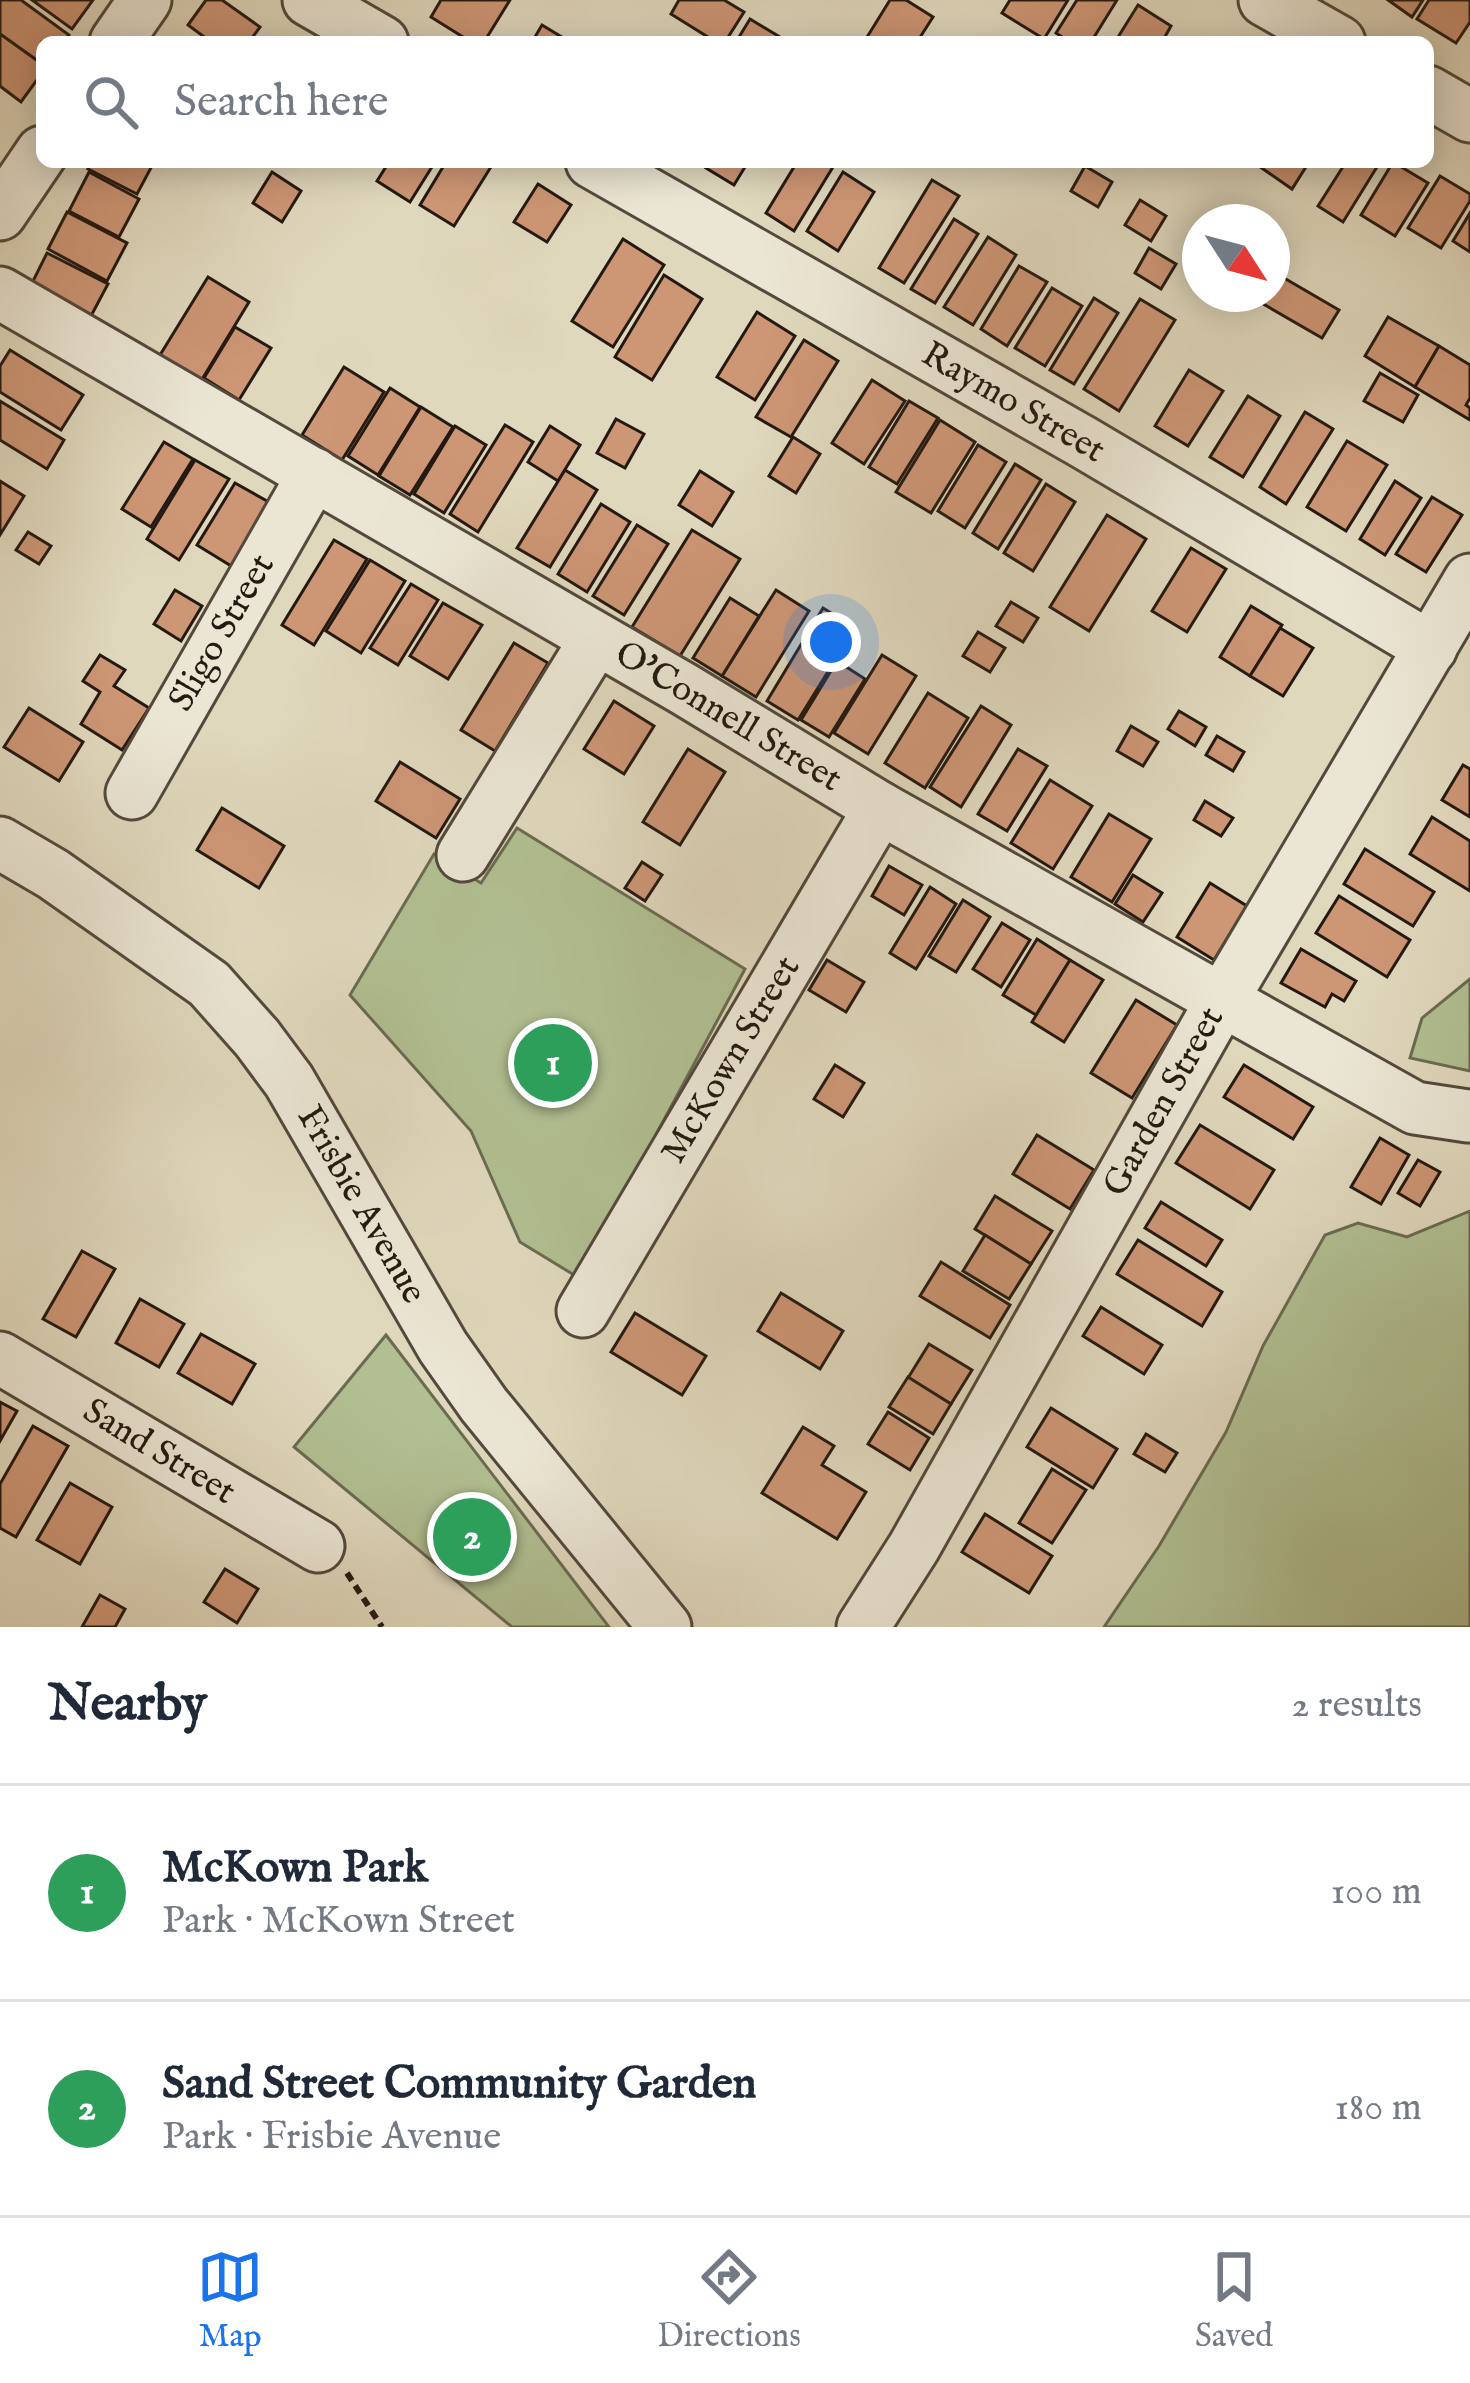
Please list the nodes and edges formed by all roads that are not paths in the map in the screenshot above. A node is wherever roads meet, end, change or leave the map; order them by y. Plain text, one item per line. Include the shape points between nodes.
1 (145, 0) edge
2 (309, 0) edge
3 (1264, 0) edge
4 (120, 36) edge
5 (372, 36) edge
6 (1328, 36) edge
7 (1434, 95) edge
8 (1470, 116) edge
9 (36, 161) edge
10 (603, 168) edge
11 (0, 214) edge
12 (0, 292) edge
13 (314, 475) junction
14 (1470, 580) edge
15 (596, 639) junction
16 (1431, 648) junction
17 (132, 793) dead end
18 (880, 808) junction
19 (0, 843) edge
20 (463, 855) dead end
21 (1222, 1000) junction
22 (1468, 1116) edge
23 (583, 1311) dead end
24 (0, 1358) edge
25 (318, 1546) road end
26 (665, 1627) edge
27 (863, 1627) edge

1 - 4 street
2 - 5 street
3 - 6 street
7 - 8 street
9 - 11 street
10 - 16 street, Raymo Street
12 - 13 street, O'Connell Street
13 - 15 street, O'Connell Street
13 - 17 street, Sligo Street
14 - 16 street, Garden Street
15 - 18 street, O'Connell Street
15 - 20 street
16 - 21 street, Garden Street
18 - 21 street, O'Connell Street
18 - 23 street, McKown Street
19 - 26 street, Frisbie Avenue via 209,984 257,1038 443,1347
21 - 22 street, O'Connell Street via 1415,1108
21 - 27 street, Garden Street
24 - 25 street, Sand Street

